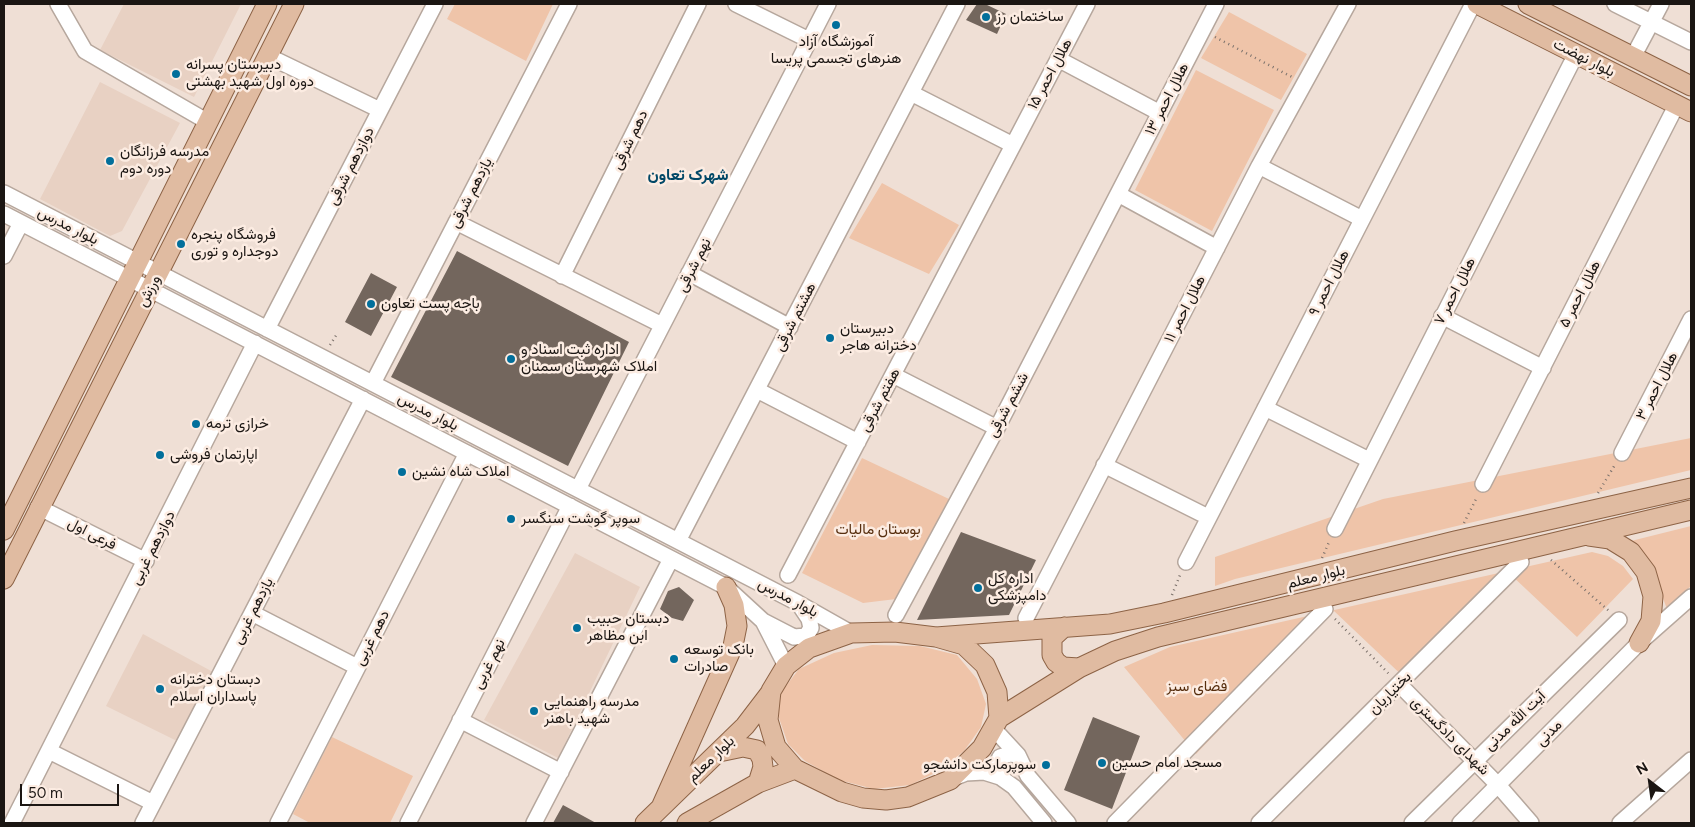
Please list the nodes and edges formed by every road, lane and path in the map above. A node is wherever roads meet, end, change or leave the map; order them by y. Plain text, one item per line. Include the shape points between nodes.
1 (58, 4) edge
2 (268, 4) edge
3 (294, 4) edge
4 (435, 4) edge
5 (569, 4) edge
6 (698, 4) edge
7 (736, 4) edge
8 (828, 4) edge
9 (1087, 4) edge
10 (1216, 4) edge
11 (1348, 4) edge
12 (1473, 4) edge
13 (1477, 4) edge
14 (1528, 4) edge
15 (1615, 4) edge
16 (1660, 4) edge
17 (953, 5) edge
18 (1651, 22) junction
19 (1202, 31) junction
20 (809, 40) junction
21 (1691, 42) edge
22 (1576, 54) junction
23 (268, 56) junction
24 (1633, 57) junction
25 (1058, 59) junction
26 (228, 82) junction
27 (1305, 83) junction
28 (1691, 86) edge
29 (250, 91) junction
30 (911, 93) junction
31 (1684, 108) edge
32 (380, 110) junction
33 (1160, 113) junction
34 (208, 122) junction
35 (1014, 145) junction
36 (1259, 166) junction
37 (4, 193) edge
38 (1118, 194) junction
39 (4, 214) edge
40 (1362, 219) junction
41 (456, 222) junction
42 (21, 223) junction
43 (1216, 248) junction
44 (4, 256) edge
45 (133, 270) junction
46 (158, 273) junction
47 (689, 273) junction
48 (562, 276) junction
49 (150, 289) junction
50 (1442, 316) junction
51 (1691, 319) edge
52 (662, 325) junction
53 (790, 327) junction
54 (267, 329) junction
55 (100, 335) junction
56 (255, 344) junction
57 (121, 345) junction
58 (1543, 368) junction
59 (893, 375) junction
60 (373, 383) junction
61 (757, 390) junction
62 (363, 399) junction
63 (1265, 408) junction
64 (453, 425) junction
65 (997, 428) junction
66 (445, 442) junction
67 (858, 442) junction
68 (467, 453) junction
69 (1622, 453) joint
70 (1369, 460) junction
71 (1104, 465) junction
72 (1483, 484) joint
73 (1691, 488) edge
74 (578, 489) junction
75 (570, 506) junction
76 (38, 507) junction
77 (1691, 510) edge
78 (1586, 513) junction
79 (1208, 517) junction
80 (1334, 529) joint
81 (4, 530) edge
82 (1585, 535) junction
83 (678, 541) junction
84 (1455, 541) junction
85 (1536, 547) junction
86 (671, 558) junction
87 (146, 561) junction
88 (1186, 562) joint
89 (1521, 562) dead end
90 (788, 576) dead end
91 (1314, 578) junction
92 (4, 579) edge
93 (726, 587) junction
94 (1691, 597) edge
95 (798, 603) junction
96 (1325, 609) joint
97 (252, 613) junction
98 (1164, 613) junction
99 (896, 615) dead end
100 (1026, 618) dead end
101 (1619, 620) joint
102 (763, 621) junction
103 (1064, 627) junction
104 (851, 633) junction
105 (936, 637) junction
106 (1639, 643) junction
107 (786, 666) junction
108 (357, 667) junction
109 (1079, 668) junction
110 (1399, 684) junction
111 (771, 691) junction
112 (460, 720) junction
113 (996, 723) junction
114 (49, 751) junction
115 (719, 752) junction
116 (1018, 756) junction
117 (1474, 760) junction
118 (1691, 760) edge
119 (795, 769) junction
120 (561, 772) junction
121 (1000, 777) junction
122 (950, 780) junction
123 (758, 783) junction
124 (1498, 785) junction
125 (153, 803) junction
126 (662, 805) junction
127 (12, 823) edge
128 (143, 823) edge
129 (278, 823) edge
130 (408, 823) edge
131 (534, 823) edge
132 (645, 823) edge
133 (687, 823) edge
134 (1044, 823) edge
135 (1068, 823) edge
136 (1115, 823) edge
137 (1260, 823) edge
138 (1412, 823) edge
139 (1460, 823) edge
140 (1531, 823) edge
141 (1620, 823) edge

1 - 34 street via 85,51
2 - 26 main road, ورزش
3 - 23 main road, ورزش
4 - 32 street, دوازدهم شرقی
5 - 41 street, یازدهم شرقی
6 - 48 street, دهم شرقی
7 - 20 street
8 - 20 street, نهم شرقی
9 - 25 street, هلال احمر ۱۵
10 - 19 street, هلال احمر ۱۳
11 - 27 street, هلال احمر ۱۱
12 - 40 street, هلال احمر ۹
13 - 22 main road, بلوار نهضت
14 - 24 main road, بلوار نهضت
15 - 18 street
16 - 18 street
17 - 30 street, هشتم شرقی
18 - 21 street
18 - 24 street
19 - 27 path
19 - 33 street, هلال احمر ۱۳
20 - 47 street, نهم شرقی
22 - 31 main road, بلوار نهضت
22 - 50 street, هلال احمر ۷
23 - 29 main road, ورزش
23 - 32 street
24 - 28 main road, بلوار نهضت
25 - 33 street
25 - 35 street, هلال احمر ۱۵
26 - 29 main road
26 - 34 main road, ورزش
27 - 36 street, هلال احمر ۱۱
29 - 46 main road, ورزش
30 - 35 street
30 - 53 street, هشتم شرقی
31 - 58 street, هلال احمر ۵
32 - 54 street, دوازدهم شرقی
33 - 38 street, هلال احمر ۱۳
34 - 45 main road, ورزش
35 - 59 street, هفتم شرقی
36 - 40 street
36 - 43 street, هلال احمر ۱۱
37 - 45 street, بلوار مدرس
38 - 43 street
38 - 65 street, ششم شرقی
39 - 42 street, بلوار مدرس
40 - 63 street, هلال احمر ۹
41 - 48 street
41 - 60 street, یازدهم شرقی
42 - 44 street
42 - 45 street, بلوار مدرس
43 - 71 street, هلال احمر ۱۱
45 - 46 street, بلوار مدرس
45 - 49 street, بلوار مدرس
45 - 55 main road, ورزش
46 - 49 main road, ورزش
46 - 54 street, بلوار مدرس
47 - 52 street, نهم شرقی
47 - 53 street
48 - 52 street
49 - 56 street, بلوار مدرس
49 - 57 main road, ورزش
50 - 58 street
50 - 70 street, هلال احمر ۷
51 - 69 street, هلال احمر ۳
52 - 74 street, نهم شرقی
53 - 61 street, هشتم شرقی
54 - 60 street, بلوار مدرس
55 - 57 main road
55 - 81 main road, ورزش
56 - 62 street, بلوار مدرس
56 - 87 street, دوازدهم غربی
57 - 76 main road, ورزش
58 - 72 street, هلال احمر ۵
59 - 65 street
59 - 67 street, هفتم شرقی
60 - 64 street, بلوار مدرس
61 - 67 street
61 - 83 street, هشتم شرقی
62 - 66 street, بلوار مدرس
62 - 97 street, یازدهم غربی
63 - 70 street
63 - 79 street, هلال احمر ۹
64 - 66 street
64 - 74 street, بلوار مدرس
65 - 99 street, ششم شرقی
66 - 68 street, بلوار مدرس
67 - 90 street, هفتم شرقی
68 - 75 street, بلوار مدرس
68 - 108 street, دهم غربی
69 - 78 path
70 - 80 street, هلال احمر ۷
71 - 79 street
71 - 100 street, هلال احمر ۱۱
72 - 84 path
73 - 78 main road, بلوار معلم
74 - 83 street, بلوار مدرس
75 - 86 street, بلوار مدرس
75 - 112 street, نهم غربی
76 - 87 street, فرعی اول
76 - 92 main road, ورزش
77 - 82 main road, بلوار معلم
78 - 84 main road, بلوار معلم
79 - 88 street, هلال احمر ۹
80 - 91 path
82 - 85 main road, بلوار معلم
82 - 106 main road via 1610,539 1631,552 1646,572 1653,596 1651,621
83 - 95 street, بلوار مدرس
84 - 91 main road, بلوار معلم
85 - 101 path
85 - 109 main road, بلوار معلم via 1158,637 1115,651
86 - 93 street, بلوار مدرس
86 - 120 street
87 - 114 street, دوازدهم غربی
88 - 98 path
89 - 110 street, بختیاریان
91 - 98 main road, بلوار معلم
93 - 102 street, بلوار مدرس
93 - 126 main road via 734,605 737,626 733,646
94 - 106 street, مدنی
95 - 102 street via 809,619 811,628 806,636 794,637
95 - 104 street, بلوار مدرس
96 - 110 path, شهدای دادگستری
96 - 136 street
97 - 108 street
97 - 125 street, یازدهم غربی
98 - 103 main road, بلوار معلم via 1110,624
101 - 117 street, آیت الله مدنی
102 - 107 street, بلوار مدرس
103 - 105 main road, بلوار معلم
103 - 109 main road via 1052,638 1052,655 1063,667
104 - 105 main road via 895,632
104 - 107 main road via 809,648
105 - 113 main road via 964,645 985,665 997,692
106 - 124 street, مدنی
107 - 111 main road, بلوار معلم
108 - 129 street, دهم غربی
109 - 113 main road, بلوار معلم
110 - 117 street, شهدای دادگستری
110 - 137 street, بختیاریان
111 - 115 main road, بلوار معلم via 745,726
111 - 119 main road via 768,720 776,747
112 - 120 street
112 - 130 street, نهم غربی
113 - 116 street
113 - 122 main road via 982,748
114 - 125 street
114 - 127 street, دوازدهم غربی
115 - 123 main road via 743,748 757,750 763,767
115 - 126 main road, بلوار معلم
116 - 121 street via 1000,757 996,766
116 - 135 street via 1028,776
117 - 124 street, شهدای دادگستری
117 - 138 street, آیت الله مدنی
118 - 141 street
119 - 122 main road via 842,792 886,800 908,797
119 - 123 main road
120 - 131 street
121 - 122 street via 975,772
121 - 134 street via 1014,788
123 - 133 main road
124 - 139 street, مدنی
124 - 140 street, شهدای دادگستری
125 - 128 street, یازدهم غربی
126 - 132 main road, بلوار معلم

